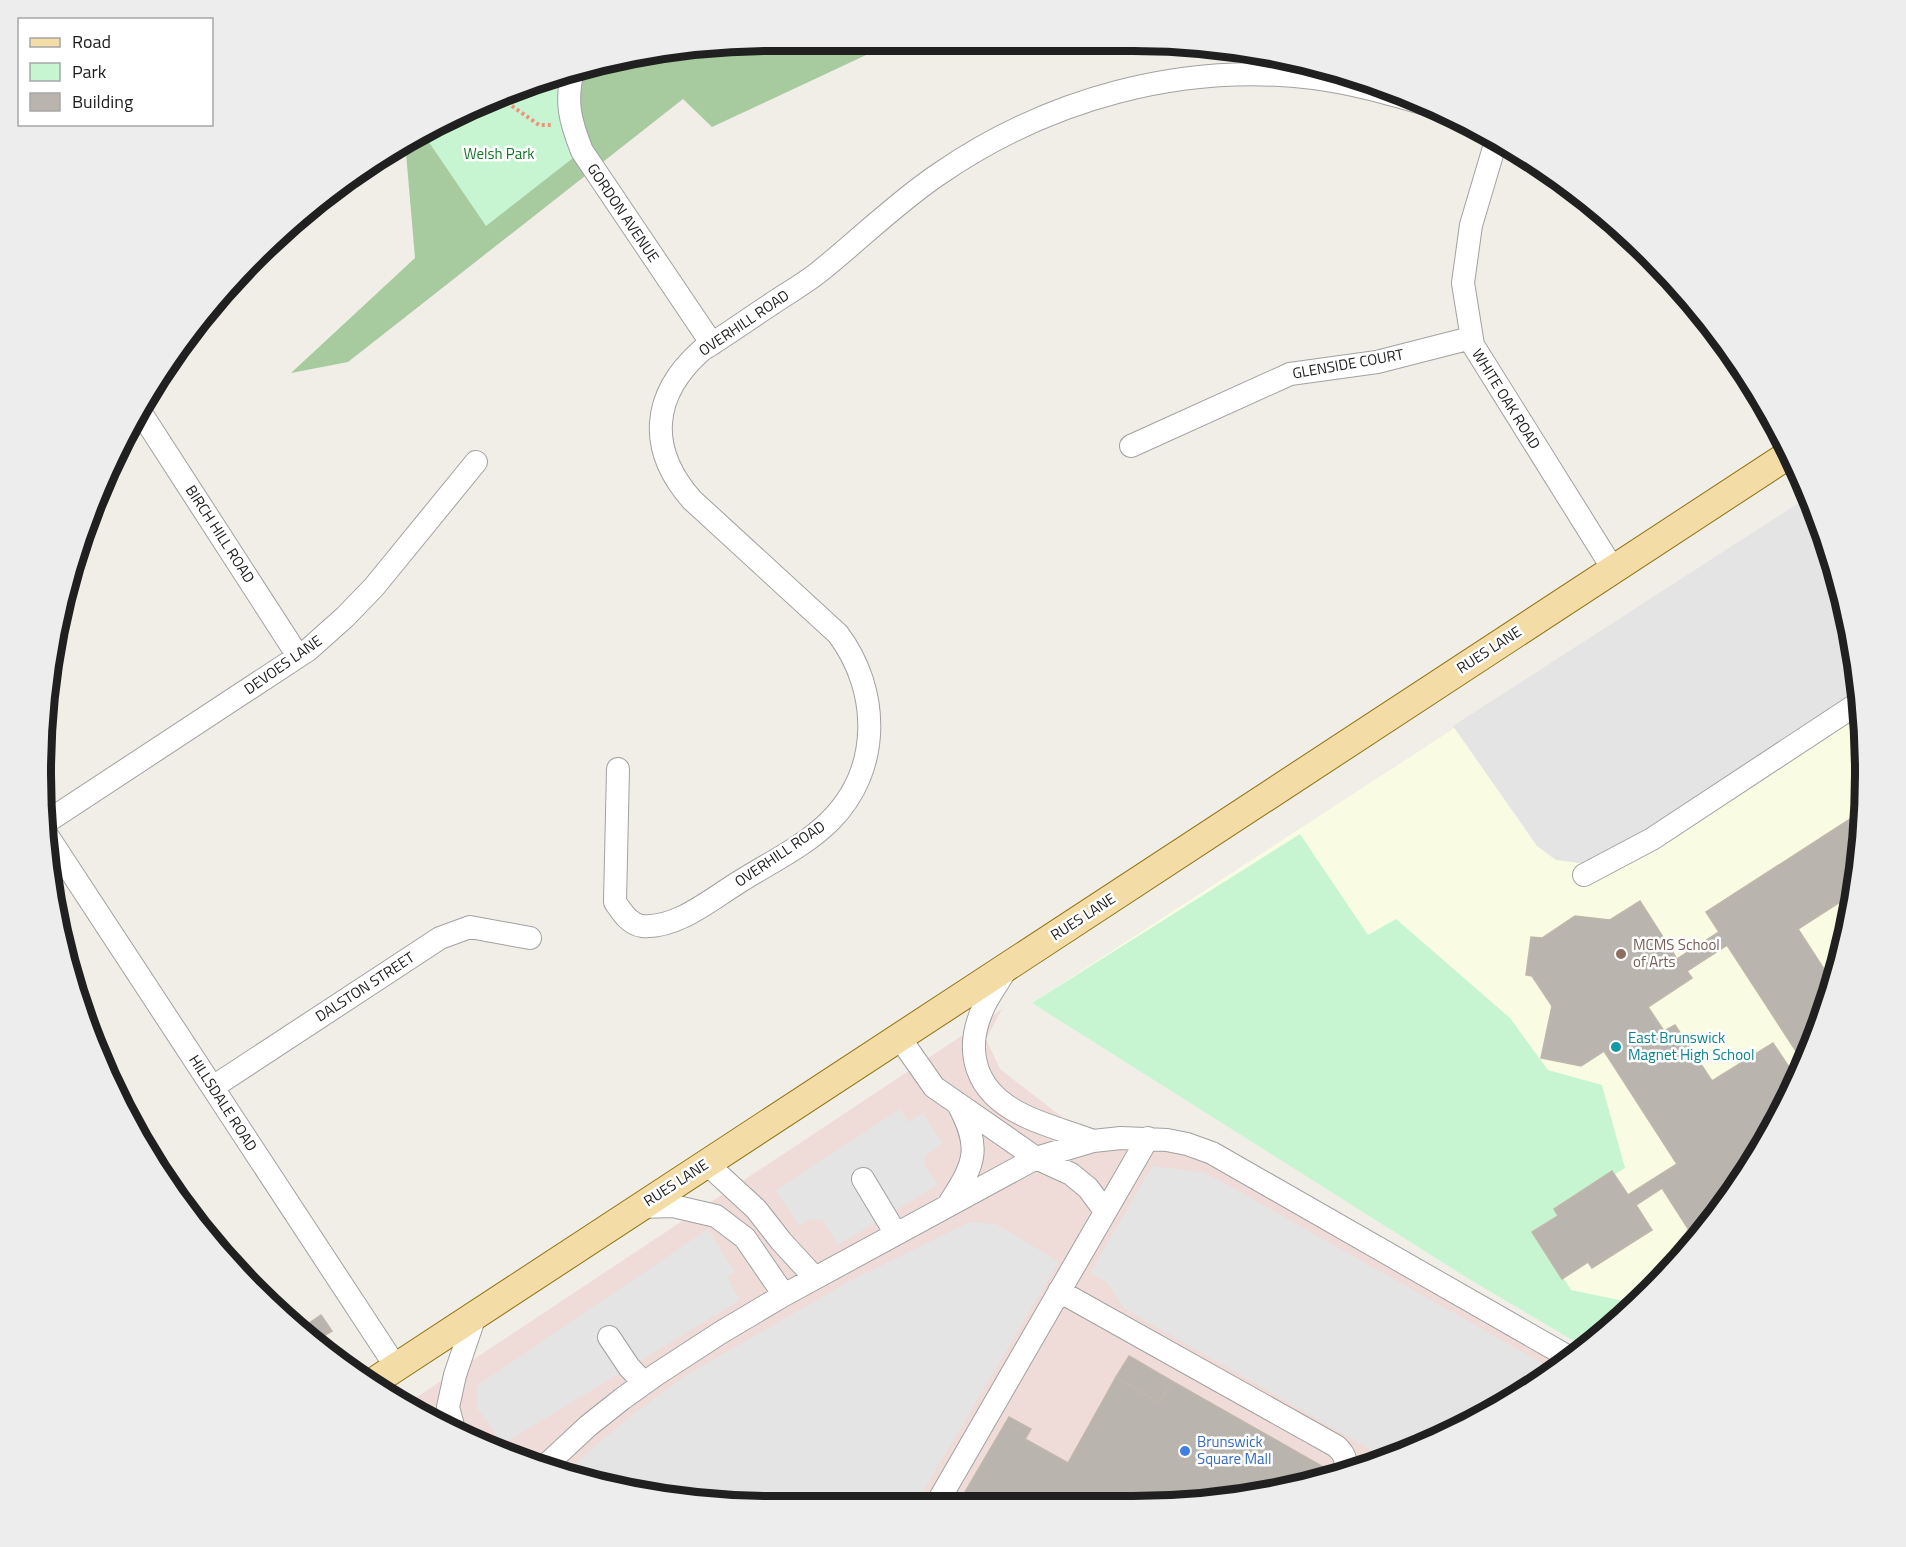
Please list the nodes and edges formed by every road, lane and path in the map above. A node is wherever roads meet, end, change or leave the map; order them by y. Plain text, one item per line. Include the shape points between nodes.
1 (1300, 71) edge
2 (570, 81) edge
3 (507, 102) edge
4 (571, 125) junction
5 (1494, 148) edge
6 (1471, 338) junction
7 (712, 344) junction
8 (145, 419) edge
9 (1131, 446) dead end
10 (1782, 459) edge
11 (476, 462) dead end
12 (1613, 569) junction
13 (298, 656) junction
14 (1851, 708) edge
15 (618, 769) dead end
16 (53, 817) edge
17 (55, 846) edge
18 (1584, 875) dead end
19 (530, 938) dead end
20 (1008, 966) junction
21 (899, 1037) junction
22 (213, 1087) junction
23 (957, 1102) junction
24 (1148, 1138) junction
25 (1093, 1141) junction
26 (1036, 1158) junction
27 (706, 1163) junction
28 (863, 1179) dead end
29 (947, 1206) junction
30 (640, 1207) junction
31 (1106, 1211) junction
32 (896, 1234) junction
33 (815, 1278) junction
34 (1059, 1290) junction
35 (784, 1295) junction
36 (475, 1316) junction
37 (609, 1337) dead end
38 (1563, 1354) edge
39 (386, 1374) edge
40 (644, 1383) junction
41 (451, 1420) edge
42 (551, 1461) edge
43 (1346, 1463) edge
44 (941, 1496) edge

1 - 7 street, OVERHILL ROAD via 1200,77 1144,85 1089,99 1036,119 985,144 938,174 818,273
2 - 4 street, GORDON AVENUE
3 - 4 path via 539,125
4 - 7 street, GORDON AVENUE via 582,151
5 - 6 street, WHITE OAK ROAD via 1471,225 1463,283
6 - 9 street, GLENSIDE COURT via 1377,362 1290,374
6 - 12 street, WHITE OAK ROAD
7 - 15 street, OVERHILL ROAD via 687,364 666,398 661,428 669,468 692,500 847,646 865,686 870,715 868,744 848,799 829,822 684,916 659,926 639,926 615,902
8 - 13 street, BIRCH HILL ROAD
10 - 12 main road, RUES LANE
11 - 13 street, DEVOES LANE via 374,587
12 - 20 main road, RUES LANE
13 - 16 street, DEVOES LANE
14 - 18 street via 1652,839
17 - 22 street, HILLSDALE ROAD
19 - 22 street, DALSTON STREET via 470,927 440,938
20 - 21 main road, RUES LANE
20 - 25 street via 976,1029 973,1054 981,1080 1022,1115
21 - 23 street via 934,1087
21 - 27 main road, RUES LANE
22 - 39 street, HILLSDALE ROAD
23 - 26 street
23 - 29 street via 969,1126 974,1153 968,1175
24 - 25 street
24 - 31 street
24 - 38 street via 1187,1144 1212,1154
25 - 26 street
26 - 29 street
26 - 31 street via 1071,1174
27 - 30 main road, RUES LANE
27 - 33 street via 756,1209
28 - 32 street
29 - 32 street
30 - 35 street via 673,1206 716,1216 745,1238
30 - 36 main road, RUES LANE
31 - 34 street
32 - 33 street
33 - 35 street
34 - 43 street via 1336,1446
34 - 44 street
35 - 40 street
36 - 39 main road, RUES LANE
36 - 41 street via 454,1375 448,1407
37 - 40 street
40 - 42 street

